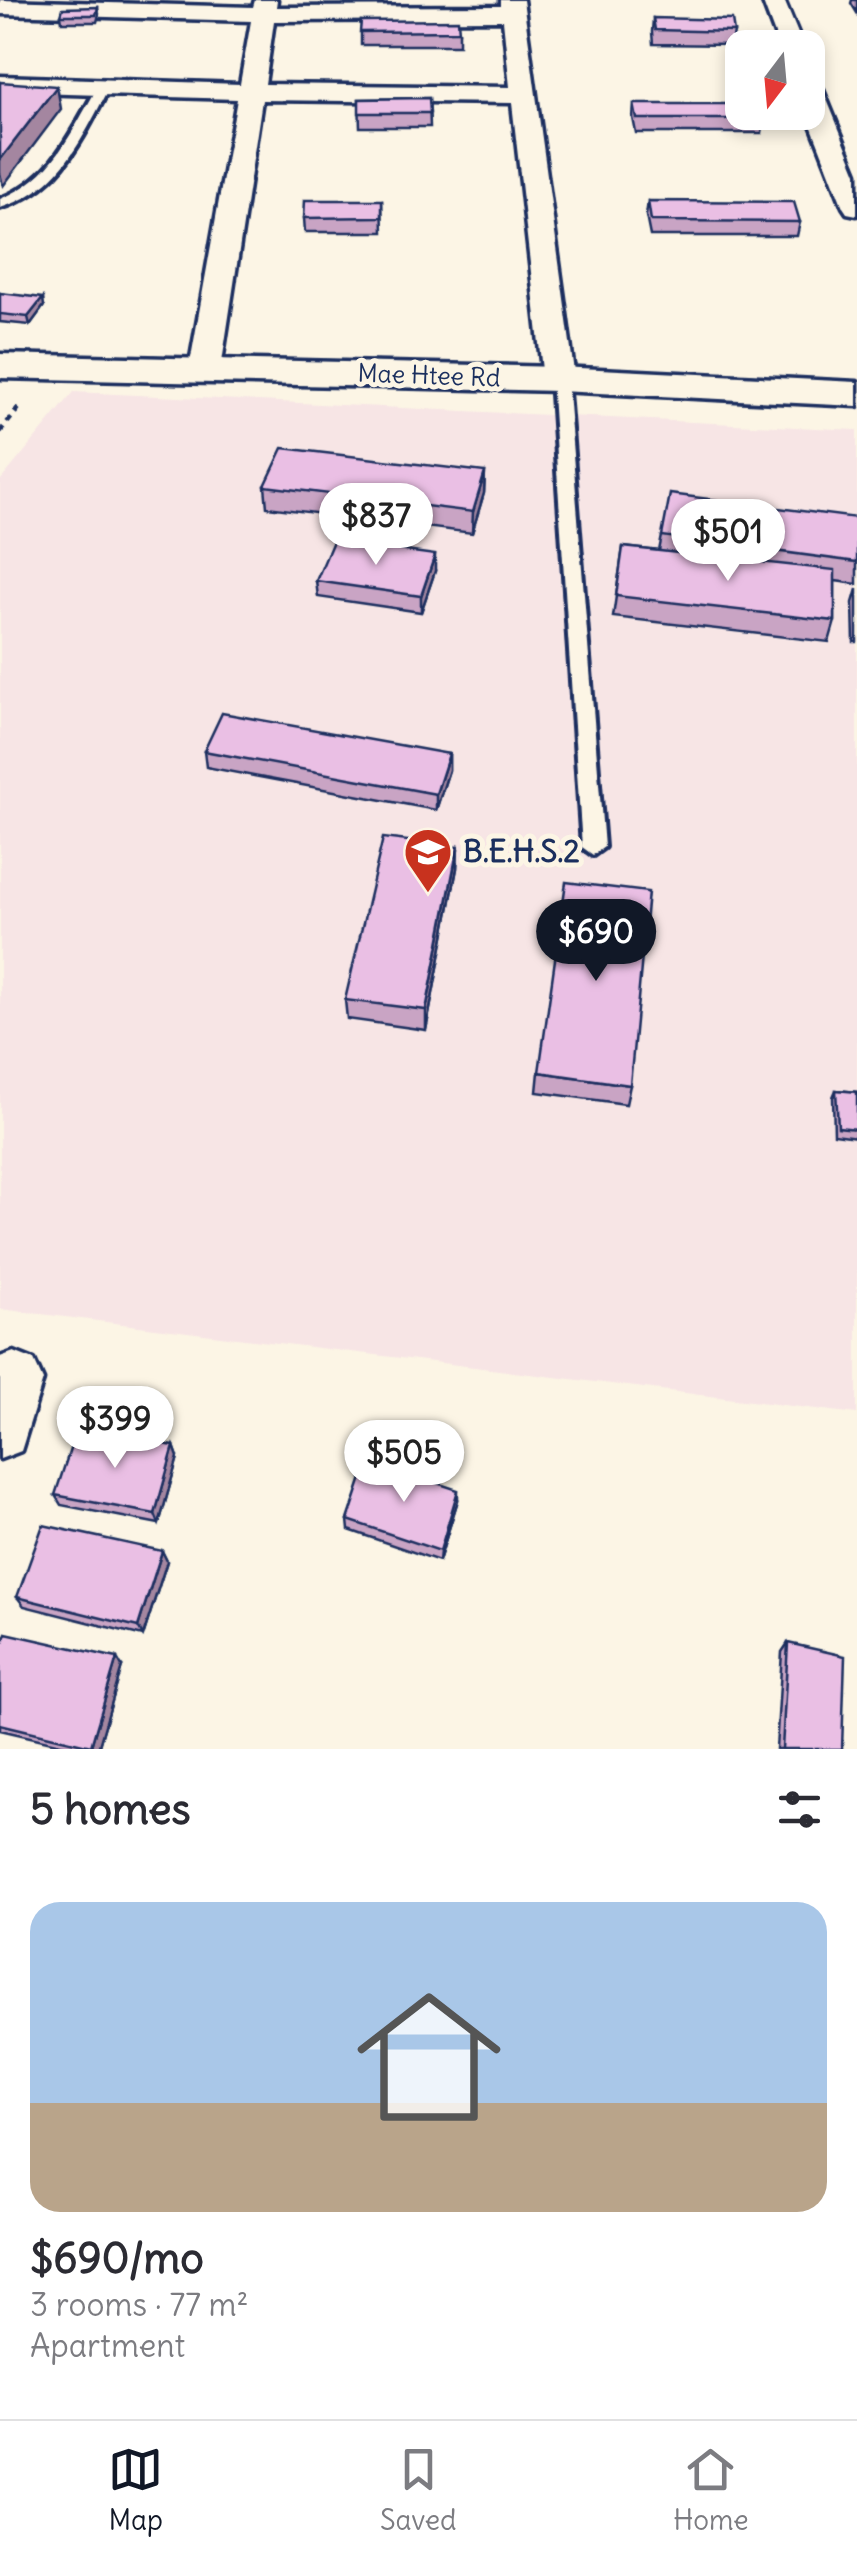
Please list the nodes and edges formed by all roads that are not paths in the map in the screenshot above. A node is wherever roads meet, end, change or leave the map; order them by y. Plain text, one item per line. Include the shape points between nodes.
1 (773, 0) edge
2 (512, 6) edge
3 (0, 7) edge
4 (265, 7) edge
5 (785, 30) edge
6 (0, 84) edge
7 (102, 90) junction
8 (248, 91) junction
9 (520, 96) junction
10 (825, 127) edge
11 (0, 204) edge
12 (857, 207) edge
13 (0, 366) edge
14 (205, 368) junction
15 (559, 378) junction
16 (857, 394) edge
17 (592, 847) dead end

1 - 5 street
2 - 4 street
2 - 9 street
3 - 4 street
4 - 8 street
6 - 7 street
7 - 8 street
7 - 11 lane via 54,174 25,196
8 - 9 street
8 - 14 street
9 - 15 street
10 - 12 street
13 - 14 street, Mae Htee Rd
14 - 15 street, Mae Htee Rd
15 - 16 street, Mae Htee Rd
15 - 17 lane

